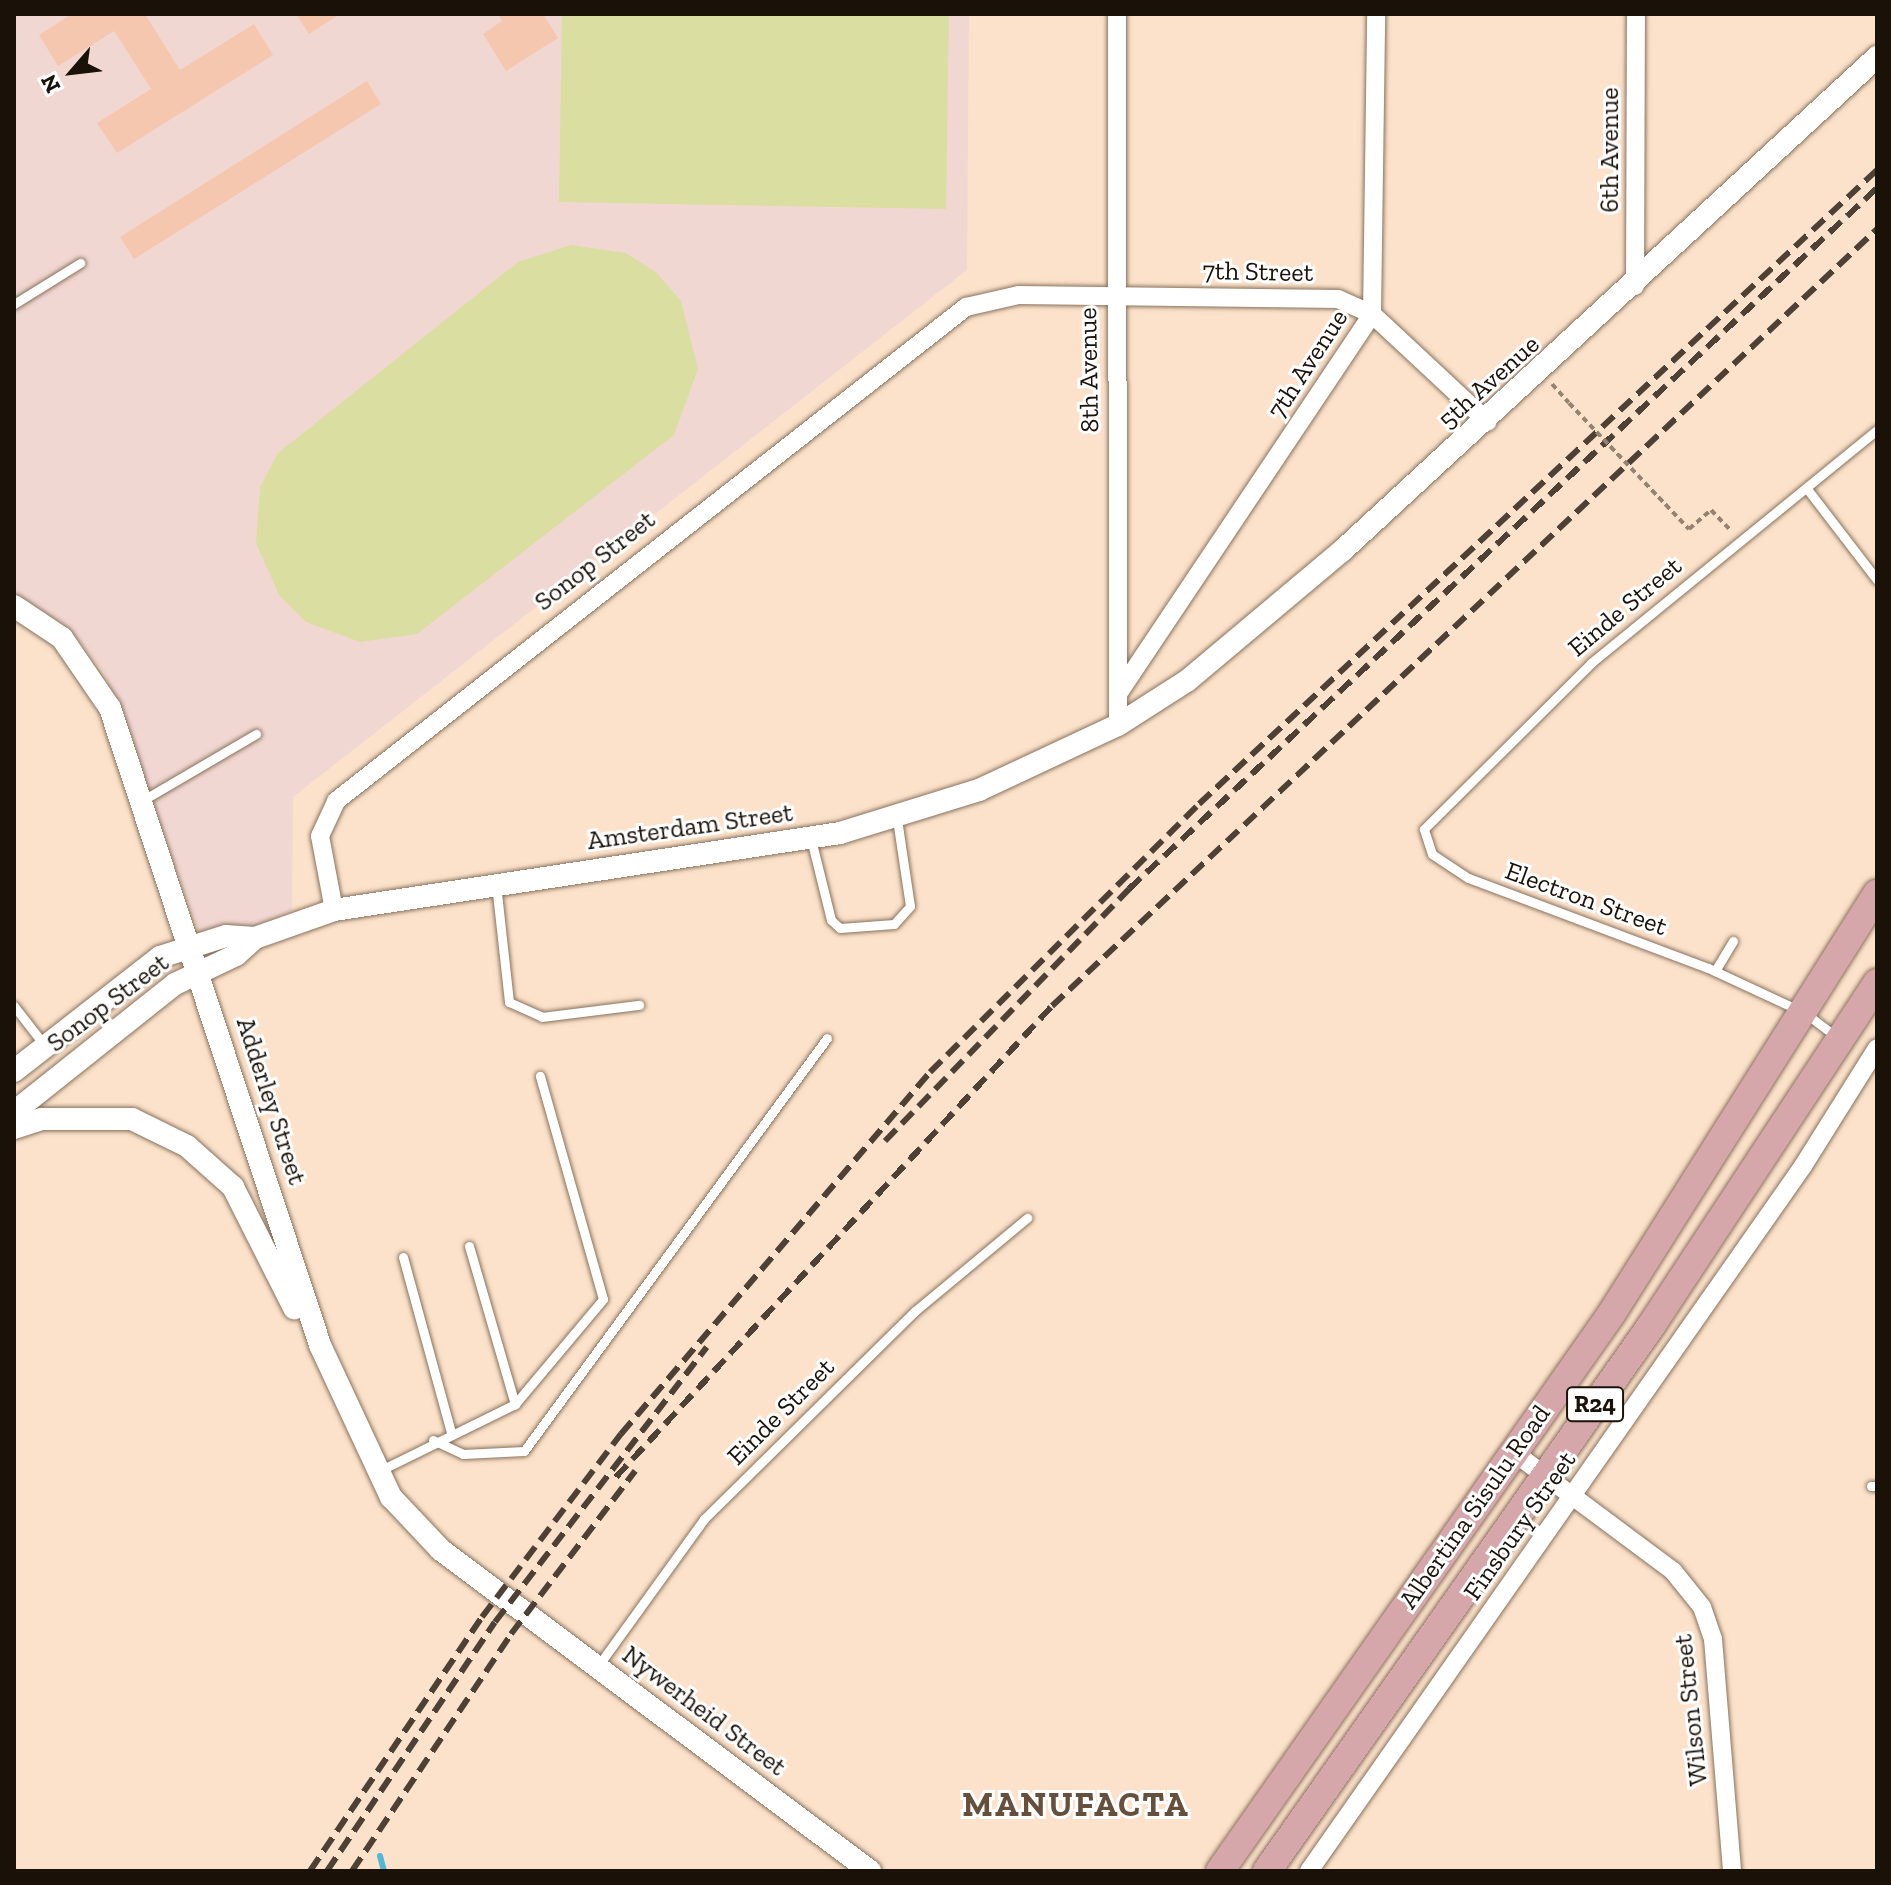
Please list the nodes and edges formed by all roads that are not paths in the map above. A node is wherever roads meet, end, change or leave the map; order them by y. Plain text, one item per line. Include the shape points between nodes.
1 (1117, 14) edge
2 (1376, 14) edge
3 (1636, 14) edge
4 (1877, 57) edge
5 (80, 263) dead end
6 (1635, 286) junction
7 (1114, 296) junction
8 (983, 300) joint
9 (14, 304) edge
10 (1372, 314) junction
11 (1488, 422) junction
12 (1877, 430) edge
13 (1808, 490) junction
14 (1877, 580) edge
15 (14, 606) edge
16 (1120, 691) junction
17 (1118, 725) junction
18 (256, 734) dead end
19 (143, 800) junction
20 (897, 819) junction
21 (1425, 837) joint
22 (811, 838) junction
23 (496, 884) junction
24 (1877, 894) edge
25 (334, 910) junction
26 (255, 938) junction
27 (1733, 941) dead end
28 (192, 945) junction
29 (200, 970) junction
30 (1715, 971) junction
31 (1877, 983) edge
32 (639, 1005) dead end
33 (14, 1006) edge
34 (1805, 1013) junction
35 (827, 1038) dead end
36 (1840, 1040) junction
37 (45, 1046) junction
38 (1877, 1048) edge
39 (14, 1071) edge
40 (540, 1076) dead end
41 (14, 1112) edge
42 (14, 1128) edge
43 (1027, 1218) dead end
44 (469, 1246) dead end
45 (403, 1257) dead end
46 (515, 1404) junction
47 (451, 1433) junction
48 (433, 1440) junction
49 (1512, 1451) junction
50 (372, 1466) junction
51 (1545, 1473) junction
52 (1575, 1495) junction
53 (505, 1596) joint
54 (598, 1666) junction
55 (868, 1870) edge
56 (1220, 1871) edge
57 (1267, 1871) edge
58 (1309, 1871) edge
59 (1732, 1871) edge

1 - 7 street, 8th Avenue
2 - 10 street, 7th Avenue
3 - 6 street, 6th Avenue
4 - 6 street, 5th Avenue
5 - 9 lane
6 - 11 street, 5th Avenue
7 - 8 street, 7th Street
7 - 10 street, 7th Street via 1338,299
7 - 16 street, 8th Avenue
8 - 25 street, Sonop Street via 957,312 336,801 320,836
10 - 11 street, 7th Street
10 - 16 street, 7th Avenue
11 - 17 street, 5th Avenue via 1217,656
12 - 13 lane, Einde Street
13 - 14 lane
13 - 21 lane, Einde Street via 1569,683 1433,813
15 - 19 street, Adderley Street via 62,638 98,683
16 - 17 street, 8th Avenue
17 - 20 street, Amsterdam Street
18 - 19 lane
19 - 28 street, Adderley Street
20 - 22 street, Amsterdam Street
20 - 22 lane via 910,906 894,924 840,928 831,920
21 - 30 lane, Electron Street via 1432,854 1468,878
22 - 23 street, Amsterdam Street
23 - 25 street, Amsterdam Street
23 - 32 lane via 509,1002 542,1017
24 - 34 main road, Albertina Sisulu Road / R24
25 - 26 street, Amsterdam Street
26 - 28 street, Amsterdam Street
26 - 29 street, Amsterdam Street via 236,955
27 - 30 lane
28 - 29 street, Adderley Street
28 - 37 street, Sonop Street via 160,957
29 - 41 street, Sonop Street
29 - 50 street, Adderley Street via 320,1345
30 - 34 lane, Electron Street
31 - 36 main road, Albertina Sisulu Road / R24
33 - 37 lane
34 - 36 lane, Electron Street
34 - 49 main road, Albertina Sisulu Road / R24 via 1612,1313
35 - 48 lane via 524,1451 463,1454
36 - 51 main road, Albertina Sisulu Road / R24
37 - 39 street, Sonop Street
38 - 52 street, Finsbury Street
40 - 46 lane via 603,1299
42 - 50 street via 42,1119 132,1119 214,1165 259,1227 322,1377
43 - 54 lane, Einde Street via 915,1311 704,1519
44 - 46 lane
45 - 47 lane
46 - 47 lane
47 - 48 lane
48 - 50 lane
49 - 51 street, Wilson Street
49 - 56 main road, Albertina Sisulu Road / R24
50 - 53 street, Adderley Street via 441,1550
51 - 52 street, Wilson Street
51 - 57 main road, Albertina Sisulu Road / R24
52 - 58 street, Finsbury Street
52 - 59 street, Wilson Street via 1673,1571 1710,1626
53 - 54 street, Nywerheid Street
54 - 55 street, Nywerheid Street

